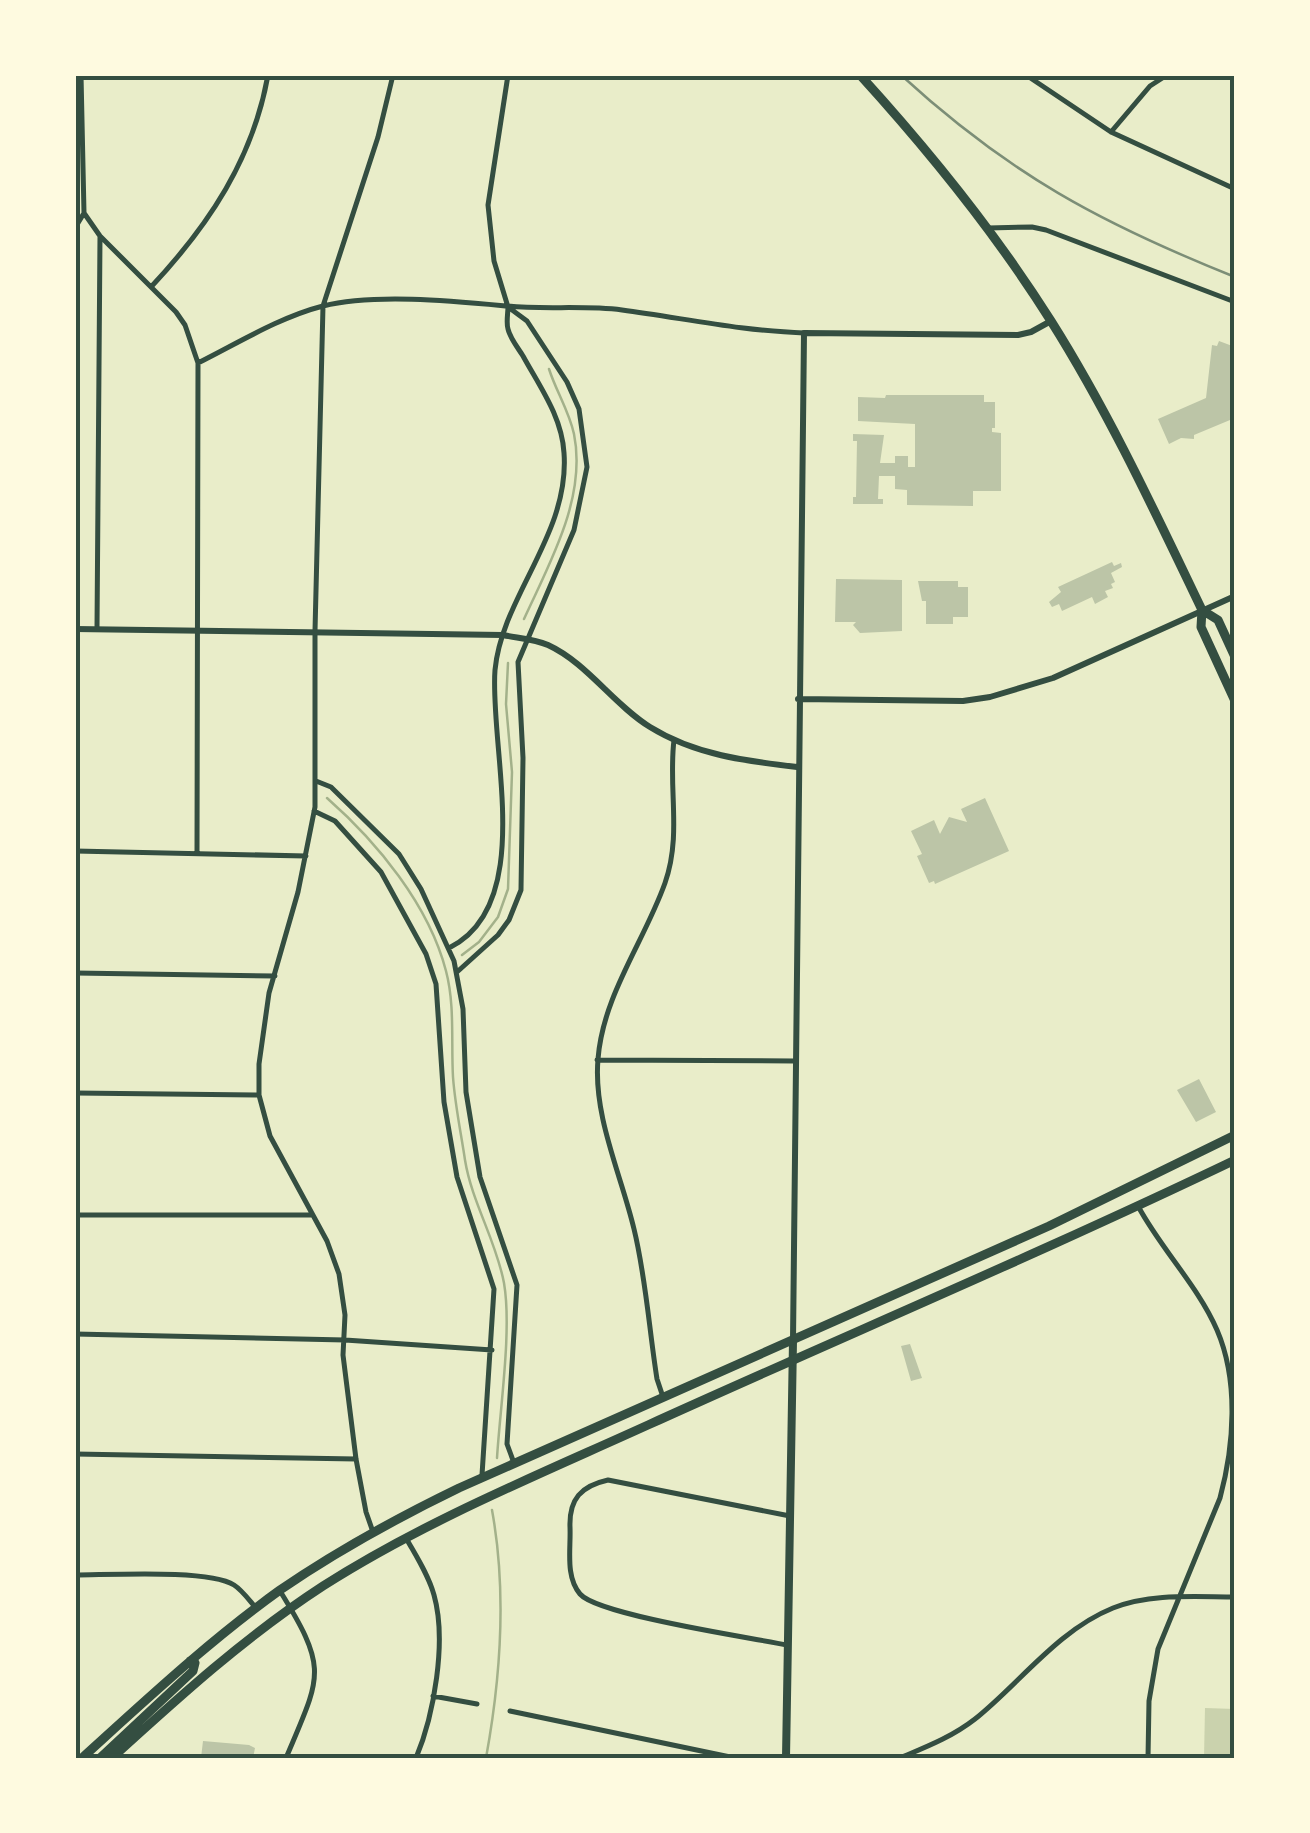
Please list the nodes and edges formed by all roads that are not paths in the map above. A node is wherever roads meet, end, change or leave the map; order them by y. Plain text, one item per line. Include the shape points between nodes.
1 (81, 75) edge
2 (268, 75) edge
3 (393, 75) edge
4 (508, 75) edge
5 (860, 75) edge
6 (1026, 75) edge
7 (1166, 75) edge
8 (1110, 132) junction
9 (1235, 189) edge
10 (84, 213) junction
11 (75, 228) edge
12 (988, 228) junction
13 (100, 236) junction
14 (151, 288) junction
15 (1235, 302) edge
16 (324, 306) junction
17 (508, 306) junction
18 (1051, 320) junction
19 (804, 333) junction
20 (198, 363) junction
21 (1235, 596) edge
22 (1202, 610) junction
23 (75, 629) edge
24 (97, 630) junction
25 (196, 630) junction
26 (315, 632) junction
27 (503, 634) junction
28 (527, 640) junction
29 (1235, 657) edge
30 (798, 699) junction
31 (1235, 700) edge
32 (674, 740) junction
33 (797, 767) junction
34 (316, 781) junction
35 (314, 811) junction
36 (75, 852) edge
37 (197, 853) junction
38 (306, 856) junction
39 (449, 948) junction
40 (457, 972) junction
41 (75, 973) edge
42 (275, 976) junction
43 (598, 1060) junction
44 (794, 1061) junction
45 (75, 1094) edge
46 (259, 1094) junction
47 (1235, 1135) edge
48 (1235, 1160) edge
49 (1138, 1206) junction
50 (75, 1214) edge
51 (314, 1215) junction
52 (75, 1334) edge
53 (345, 1340) junction
54 (793, 1341) junction
55 (492, 1350) junction
56 (793, 1360) junction
57 (663, 1397) junction
58 (75, 1454) edge
59 (356, 1459) junction
60 (514, 1464) junction
61 (481, 1478) junction
62 (790, 1516) junction
63 (373, 1532) junction
64 (406, 1538) junction
65 (75, 1574) edge
66 (280, 1591) junction
67 (1235, 1597) edge
68 (1178, 1598) junction
69 (256, 1608) junction
70 (290, 1608) junction
71 (787, 1645) junction
72 (190, 1661) junction
73 (433, 1696) junction
74 (477, 1704) dead end
75 (510, 1711) dead end
76 (82, 1758) edge
77 (100, 1758) edge
78 (112, 1758) edge
79 (286, 1758) edge
80 (416, 1758) edge
81 (735, 1758) edge
82 (786, 1758) edge
83 (900, 1758) edge
84 (1148, 1758) edge

1 - 10 street
2 - 14 street via 237,173 188,248
3 - 16 street
4 - 17 street via 488,205
5 - 12 main road
6 - 8 street
7 - 8 street
8 - 9 street
10 - 11 street
10 - 13 street
12 - 15 street via 1046,230
12 - 18 main road
13 - 14 street
13 - 24 street
14 - 20 street via 185,325
16 - 17 street
16 - 20 street
16 - 26 street
17 - 19 street via 602,308
17 - 27 street via 507,328 556,415 564,481 552,529
17 - 28 street via 527,321 568,382 586,452 574,530
18 - 19 street via 1018,335
18 - 22 main road via 1109,420
19 - 30 street
20 - 25 street
21 - 22 street
22 - 29 main road via 1218,620
22 - 30 street via 1053,678 990,698
22 - 31 main road via 1200,628
23 - 24 street
24 - 25 street
25 - 26 street
25 - 37 street
26 - 27 street
26 - 34 street
27 - 28 street
27 - 39 street via 494,694 502,771 499,876 485,917
28 - 32 street via 571,659
28 - 40 street via 517,684 520,890 498,936
30 - 33 street
32 - 33 street via 738,760
32 - 43 street via 676,821 666,882 608,1011
33 - 44 street
34 - 35 street
34 - 39 street via 331,786 399,854
35 - 38 street
35 - 55 street via 336,821 381,872 433,972 457,1177 494,1290
36 - 37 street
37 - 38 street
38 - 42 street
39 - 40 street
40 - 60 street via 480,1177 516,1284 507,1444
41 - 42 street
42 - 46 street via 264,1016
43 - 44 street
43 - 57 street via 599,1099 634,1230
44 - 54 street
45 - 46 street
46 - 51 street via 270,1136
47 - 54 main road
48 - 49 main road
49 - 56 main road
49 - 68 street via 1217,1329 1231,1394 1224,1486
50 - 51 street
51 - 53 street via 339,1274
52 - 53 street
53 - 55 street
53 - 59 street
54 - 56 main road
54 - 57 main road
55 - 61 street
56 - 62 main road
56 - 64 main road
57 - 60 main road
58 - 59 street
59 - 63 street
60 - 61 main road
61 - 63 main road
62 - 71 main road
62 - 71 street via 608,1480 584,1488 570,1510 571,1577 583,1598
63 - 66 main road
64 - 70 main road
64 - 73 street via 436,1604
65 - 69 street via 224,1581
66 - 69 main road
66 - 70 street
67 - 68 street
68 - 83 street via 1130,1602 1092,1618 967,1725
68 - 84 street via 1158,1649
69 - 72 main road
70 - 78 main road
70 - 79 street via 316,1669
71 - 82 main road
72 - 76 main road
72 - 77 main road via 193,1671
73 - 74 street
73 - 80 street
75 - 81 street

